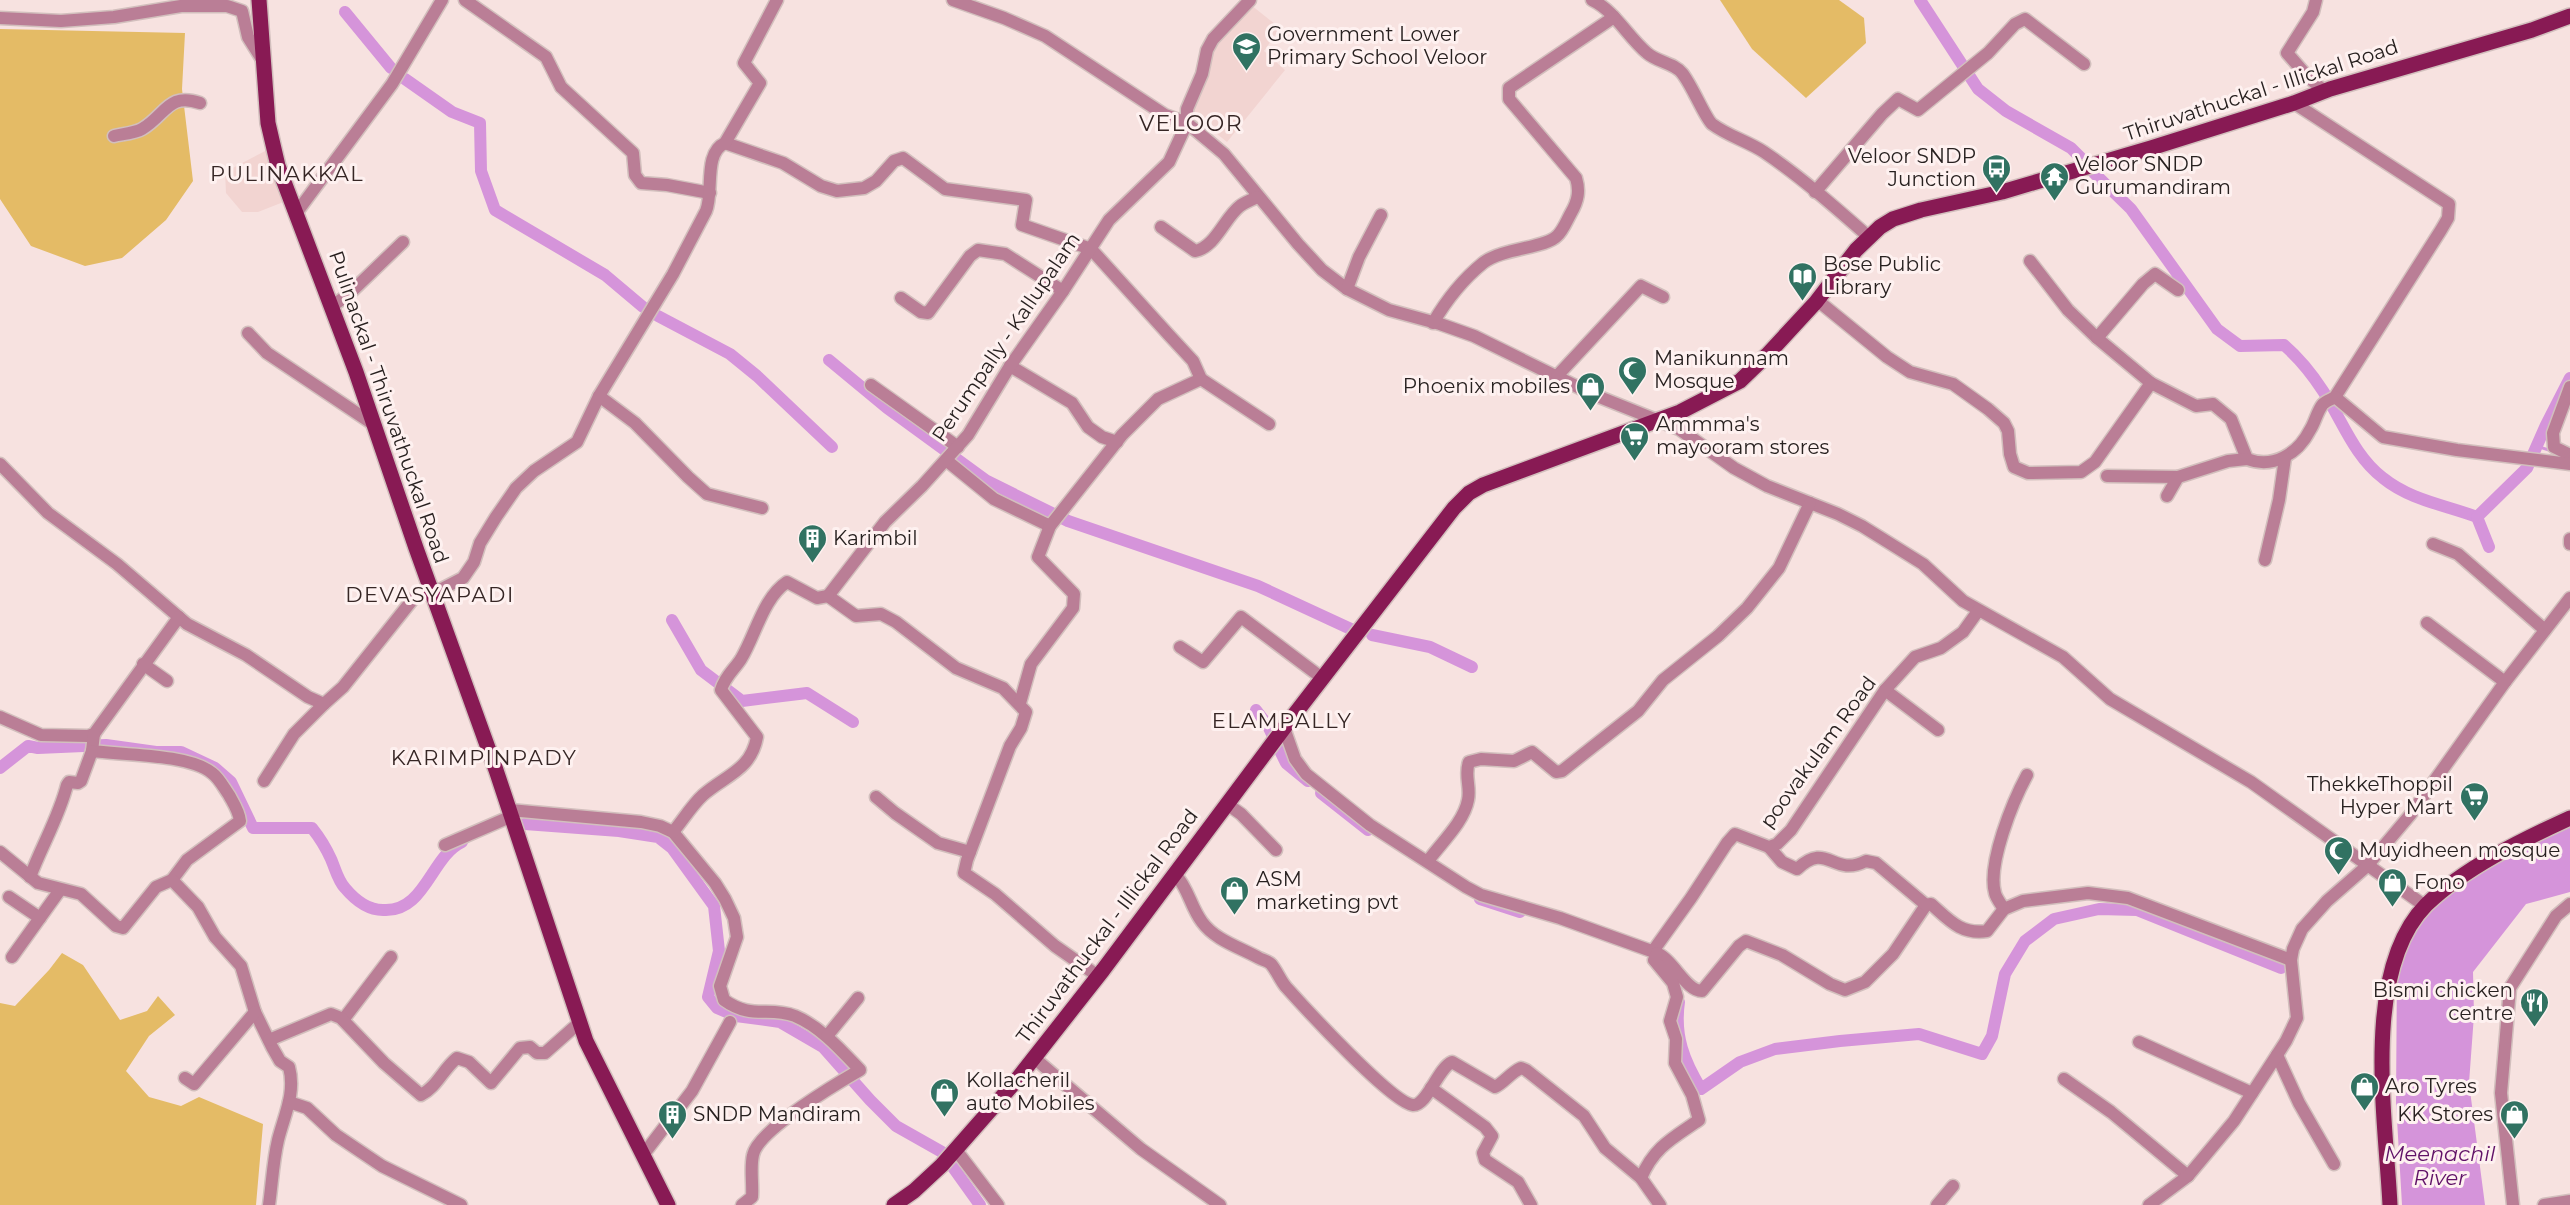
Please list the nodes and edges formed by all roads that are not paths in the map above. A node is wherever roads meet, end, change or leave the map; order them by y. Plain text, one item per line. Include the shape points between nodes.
1 (259, 0) edge
2 (442, 0) edge
3 (465, 0) edge
4 (777, 0) edge
5 (953, 0) edge
6 (1250, 0) edge
7 (1592, 0) edge
8 (2316, 0) edge
9 (180, 3) edge
10 (2570, 16) edge
11 (1614, 17) junction
12 (0, 18) edge
13 (265, 64) junction
14 (2084, 64) dead end
15 (2324, 91) junction
16 (200, 103) dead end
17 (2294, 103) junction
18 (1187, 123) junction
19 (114, 136) dead end
20 (726, 143) junction
21 (1815, 192) junction
22 (710, 194) junction
23 (1257, 197) junction
24 (297, 212) junction
25 (1381, 215) dead end
26 (1161, 226) dead end
27 (1870, 238) junction
28 (402, 242) dead end
29 (1091, 249) junction
30 (2030, 261) dead end
31 (1347, 289) junction
32 (2178, 290) dead end
33 (1063, 291) junction
34 (1663, 297) dead end
35 (901, 298) dead end
36 (1817, 300) junction
37 (332, 306) junction
38 (1433, 322) junction
39 (249, 333) dead end
40 (2097, 338) junction
41 (1010, 366) junction
42 (1557, 376) junction
43 (1201, 379) junction
44 (2151, 383) junction
45 (871, 385) dead end
46 (2570, 387) edge
47 (599, 396) junction
48 (2330, 400) junction
49 (1657, 421) junction
50 (373, 424) junction
51 (1269, 424) dead end
52 (1117, 442) junction
53 (958, 447) junction
54 (2570, 455) edge
55 (2285, 458) junction
56 (2247, 459) junction
57 (946, 460) junction
58 (2570, 464) edge
59 (0, 465) edge
60 (2107, 476) dead end
61 (2178, 477) junction
62 (2167, 496) dead end
63 (1810, 503) junction
64 (762, 508) dead end
65 (1056, 519) junction
66 (2570, 539) edge
67 (2433, 544) dead end
68 (2570, 544) edge
69 (2265, 560) dead end
70 (432, 593) junction
71 (828, 596) junction
72 (2570, 598) edge
73 (1978, 611) junction
74 (179, 617) junction
75 (2427, 623) dead end
76 (2545, 630) junction
77 (1180, 647) dead end
78 (143, 664) junction
79 (1322, 678) junction
80 (167, 681) dead end
81 (2505, 682) junction
82 (1885, 690) junction
83 (1020, 703) junction
84 (324, 704) junction
85 (0, 717) edge
86 (1938, 730) dead end
87 (94, 734) junction
88 (1277, 736) junction
89 (92, 749) junction
90 (2027, 775) dead end
91 (264, 781) dead end
92 (876, 797) dead end
93 (1227, 804) junction
94 (2570, 818) edge
95 (513, 820) junction
96 (673, 832) junction
97 (445, 845) dead end
98 (1769, 847) junction
99 (1276, 850) dead end
100 (0, 852) edge
101 (970, 852) junction
102 (1428, 861) junction
103 (2367, 866) junction
104 (1175, 874) junction
105 (30, 877) junction
106 (172, 880) junction
107 (60, 890) junction
108 (9, 897) dead end
109 (1926, 904) junction
110 (2570, 904) edge
111 (2425, 906) junction
112 (2004, 909) junction
113 (40, 918) junction
114 (1655, 955) junction
115 (12, 957) dead end
116 (391, 957) dead end
117 (2291, 960) junction
118 (1098, 976) junction
119 (858, 998) dead end
120 (255, 1012) junction
121 (343, 1020) junction
122 (580, 1022) junction
123 (730, 1022) dead end
124 (827, 1036) junction
125 (269, 1040) junction
126 (2139, 1042) dead end
127 (2277, 1054) junction
128 (1034, 1057) junction
129 (185, 1078) dead end
130 (2064, 1079) dead end
131 (1431, 1088) junction
132 (2252, 1093) junction
133 (289, 1102) junction
134 (954, 1151) junction
135 (643, 1155) junction
136 (2334, 1164) dead end
137 (2188, 1176) junction
138 (1641, 1178) junction
139 (1953, 1186) dead end
140 (2570, 1201) edge
141 (269, 1205) edge
142 (461, 1205) edge
143 (668, 1205) edge
144 (742, 1205) edge
145 (894, 1205) edge
146 (998, 1205) edge
147 (1220, 1205) edge
148 (1532, 1205) edge
149 (1660, 1205) edge
150 (1937, 1205) edge
151 (2150, 1205) edge
152 (2390, 1205) edge
153 (2513, 1205) edge
154 (2544, 1205) edge

1 - 13 main road, Pulinackal - Thiruvathuckal Road
2 - 24 street via 392,84
3 - 22 street via 546,57 561,87 633,153 635,175 641,183
4 - 20 street via 744,63 760,83
5 - 18 street via 1045,36 1165,115
6 - 18 street, Perumpally - Kallupalam via 1207,50 1187,109
7 - 11 street via 1606,7
8 - 15 street via 2288,53
9 - 12 street via 114,17 61,21
9 - 13 street via 227,6 242,11 248,37
10 - 15 main road, Thiruvathuckal - Illickal Road
11 - 21 street via 1648,55 1680,71 1696,93 1709,122 1728,135 1748,141
11 - 38 street via 1509,88 1509,99 1576,178 1580,189 1573,210 1556,237 1485,261 1450,294
13 - 24 main road, Pulinackal - Thiruvathuckal Road via 268,123
14 - 21 street via 2025,19 1918,110 1898,99
15 - 17 main road, Thiruvathuckal - Illickal Road
16 - 19 street via 188,99 172,102 142,129
17 - 27 main road, Thiruvathuckal - Illickal Road via 2002,192 1904,214 1880,227
17 - 48 street via 2449,204 2442,230
18 - 23 street via 1224,154
18 - 29 street, Perumpally - Kallupalam via 1169,162 1109,220
20 - 22 street via 714,155
20 - 29 street via 783,163 837,191 864,188 876,182 894,161 903,158 945,189 1026,200 1022,225
21 - 27 street
22 - 47 street via 706,211 673,274
23 - 26 street via 1239,207 1201,250 1195,251
23 - 31 street via 1322,270
24 - 37 main road, Pulinackal - Thiruvathuckal Road
25 - 31 street
27 - 36 main road, Thiruvathuckal - Illickal Road
28 - 37 street
29 - 33 street, Perumpally - Kallupalam
29 - 43 street via 1181,345
30 - 40 street via 2068,310
31 - 38 street via 1389,310
32 - 40 street via 2155,274
33 - 35 street via 1005,254 978,250 928,313
33 - 41 street, Perumpally - Kallupalam
34 - 42 street via 1641,286
36 - 44 street via 1910,372 1953,384 1988,409 2008,431 2014,467 2028,473 2081,472 2095,462
36 - 49 main road, Thiruvathuckal - Illickal Road via 1740,381
37 - 50 main road, Pulinackal - Thiruvathuckal Road
38 - 42 street via 1474,336
39 - 50 street via 267,353
40 - 44 street
41 - 52 street via 1072,403 1088,427
41 - 53 street, Perumpally - Kallupalam
42 - 49 street
43 - 51 street
43 - 52 street via 1158,399
44 - 56 street via 2196,406 2213,404 2231,419
45 - 53 street
46 - 54 street via 2553,433 2554,447
47 - 64 street via 635,423 707,494
47 - 70 street via 577,442 516,488 490,526 463,578
48 - 55 street via 2309,433
48 - 58 street via 2382,437
49 - 63 street via 1679,429 1767,486
49 - 79 main road, Thiruvathuckal - Illickal Road via 1469,494
50 - 70 main road, Pulinackal - Thiruvathuckal Road
52 - 65 street
53 - 57 street, Perumpally - Kallupalam
55 - 56 street via 2271,463
55 - 69 street via 2280,500
56 - 61 street
57 - 65 street via 994,498
57 - 71 street, Perumpally - Kallupalam via 885,522
59 - 74 street via 48,513
60 - 61 street
61 - 62 street
63 - 73 street via 1862,526 1923,564
63 - 102 street via 1779,568 1747,608 1663,680 1638,711 1562,771 1551,770 1532,752 1514,760 1469,762 1469,798 1464,813
65 - 83 street via 1038,557 1074,594 1073,608 1030,664
66 - 68 street
67 - 76 street via 2458,554
70 - 84 street via 413,599 343,687
70 - 95 main road, Pulinackal - Thiruvathuckal Road
71 - 83 street via 856,616 881,614 896,622 956,668 1003,688
71 - 96 street via 817,598 787,582 779,587 721,690 757,737 755,750 741,767 702,796
72 - 76 street
73 - 82 street, poovakulam Road via 1964,632 1941,648 1915,657
73 - 103 street via 2063,657 2110,699 2251,782
74 - 78 street
74 - 84 street via 246,655 308,698
75 - 81 street
76 - 81 street
77 - 79 street via 1203,662 1241,617
78 - 80 street
78 - 87 street
79 - 88 main road, Thiruvathuckal - Illickal Road
81 - 103 street via 2410,815
82 - 86 street
82 - 98 street, poovakulam Road via 1791,830
83 - 101 street via 1026,712 1021,728 1010,746
84 - 91 street via 294,734
85 - 87 street via 41,735
87 - 89 street
88 - 93 main road, Thiruvathuckal - Illickal Road
88 - 102 street via 1306,774 1370,825
89 - 105 street via 81,781 67,785
89 - 106 street via 196,765 212,772 223,785 240,821 187,860
90 - 112 street via 2004,827 1995,873 1995,893
92 - 101 street via 938,843
93 - 99 street
93 - 104 main road, Thiruvathuckal - Illickal Road
94 - 111 main road via 2501,853
95 - 96 street via 641,822
95 - 97 street
95 - 122 main road, Pulinackal - Thiruvathuckal Road
96 - 124 street via 715,883 734,918 736,937 720,986 724,1000 747,1012 794,1016
98 - 109 street via 1782,862 1797,869 1808,858 1820,857 1845,867 1866,861 1876,863
98 - 114 street, poovakulam Road via 1735,834
100 - 105 street
101 - 118 street via 964,873
102 - 114 street via 1481,895 1560,918
103 - 111 street
103 - 117 street via 2302,929
104 - 118 main road, Thiruvathuckal - Illickal Road
104 - 131 street via 1185,885 1201,921 1224,941 1270,963 1284,985 1378,1081 1411,1105 1418,1104
105 - 107 street
106 - 107 street via 156,887 123,928 81,894
106 - 120 street via 198,907 215,937 241,966
107 - 113 street
108 - 113 street
109 - 112 street via 1973,933 1987,931
109 - 114 street via 1893,954 1865,982 1845,990 1782,955 1746,941 1699,992 1692,989 1667,958
110 - 153 street via 2556,916 2510,988 2502,1093
111 - 152 main road via 2396,958 2385,1017 2381,1071
112 - 117 street via 2023,900 2088,892 2128,898
113 - 115 street
114 - 138 street via 1677,997 1670,1021 1676,1039 1675,1063 1692,1095 1699,1120 1661,1147 1649,1160
116 - 121 street
117 - 127 street via 2297,1018
118 - 128 main road, Thiruvathuckal - Illickal Road
119 - 124 street
120 - 125 street
120 - 129 street via 194,1084
121 - 122 street via 421,1095 457,1058 470,1062 490,1083 519,1048 530,1047 545,1053
121 - 125 street via 331,1014
122 - 135 main road, Pulinackal - Thiruvathuckal Road
123 - 135 street via 692,1091
124 - 144 street via 860,1070 762,1138 752,1158 752,1197
125 - 133 street via 280,1061 289,1067
126 - 132 street
127 - 132 street
127 - 136 street via 2299,1103
128 - 134 main road, Thiruvathuckal - Illickal Road
128 - 147 street via 1142,1149
130 - 137 street
131 - 138 street via 1452,1062 1495,1087 1512,1072 1526,1070 1584,1116 1605,1148
131 - 148 street via 1485,1126 1492,1136 1483,1153 1485,1160 1518,1182
132 - 137 street
133 - 141 street via 278,1142
133 - 142 street via 307,1108 336,1135 382,1166
134 - 145 main road, Thiruvathuckal - Illickal Road
134 - 146 street
135 - 143 main road, Pulinackal - Thiruvathuckal Road
137 - 151 street
138 - 149 street
139 - 150 street
140 - 154 street

